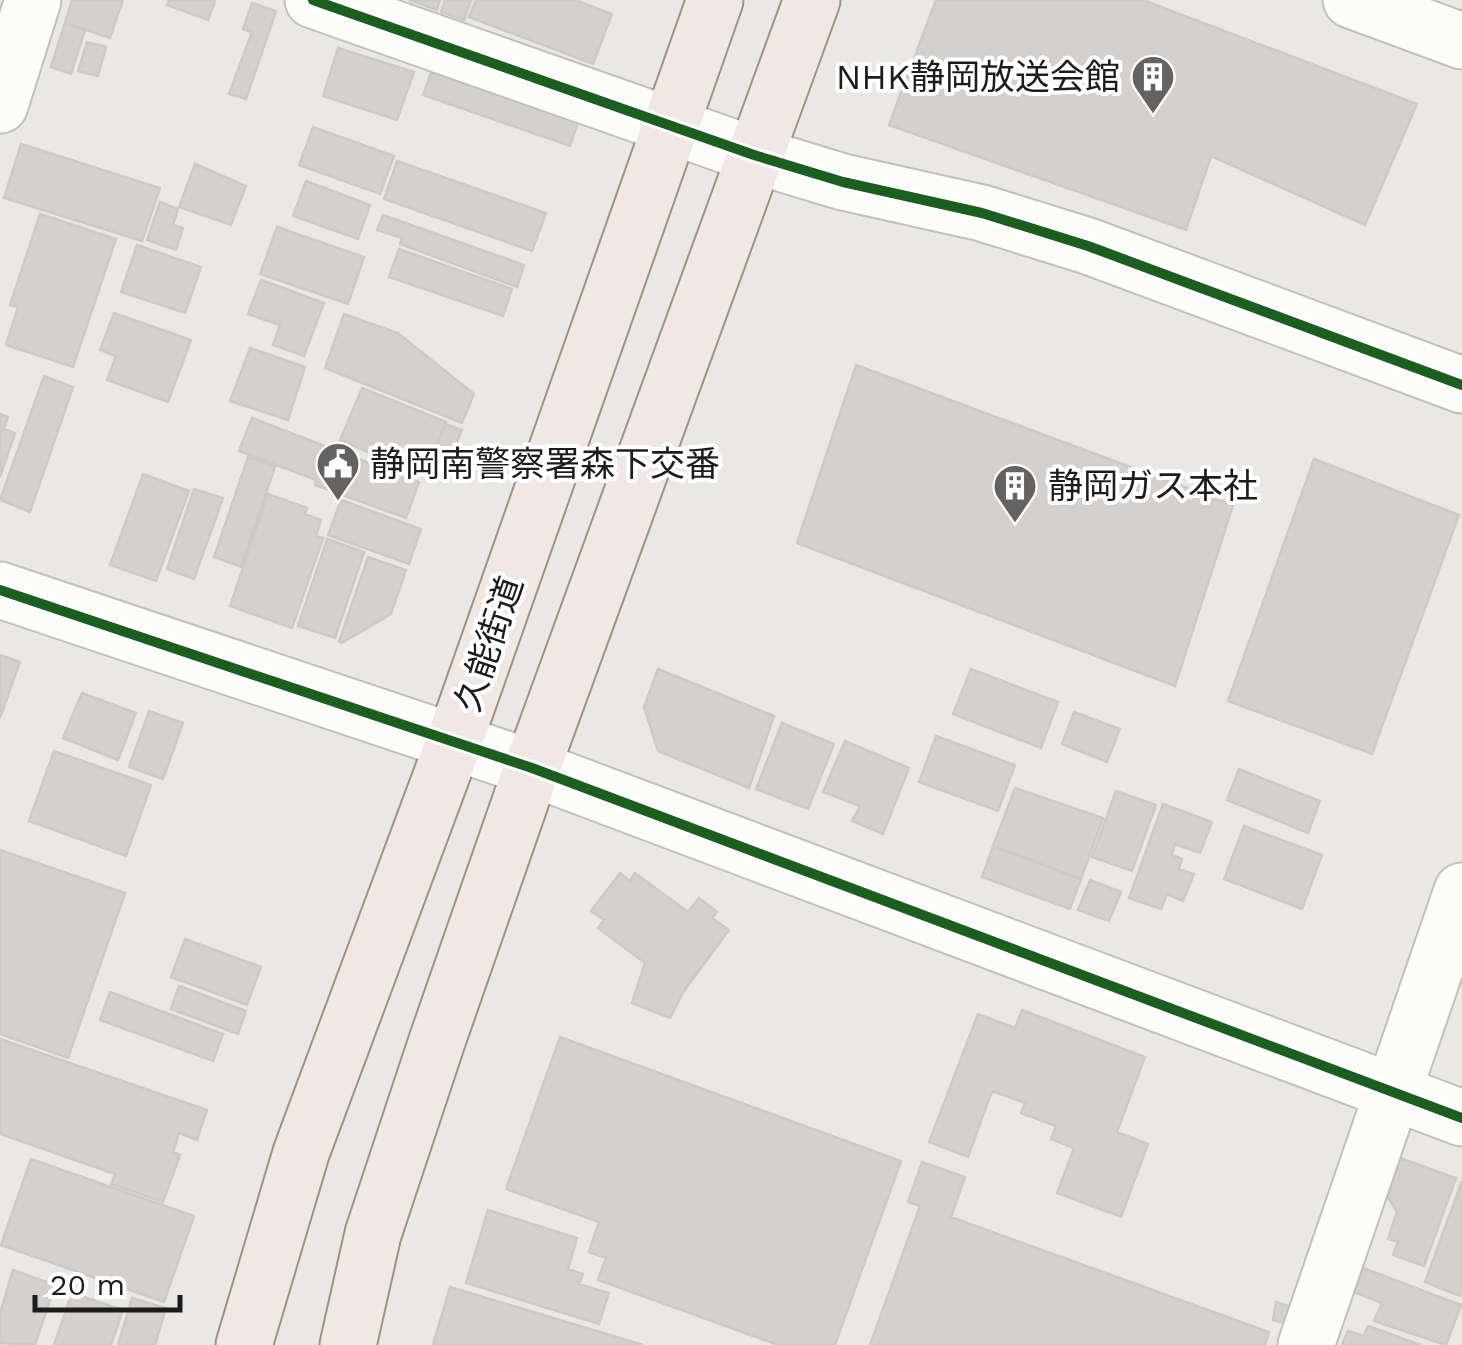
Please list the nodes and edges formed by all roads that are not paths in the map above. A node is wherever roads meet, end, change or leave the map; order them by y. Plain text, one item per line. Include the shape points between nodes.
1 (33, 0) edge
2 (313, 0) edge
3 (716, 0) edge
4 (812, 0) edge
5 (1351, 0) edge
6 (1462, 41) edge
7 (0, 105) edge
8 (671, 125) junction
9 (754, 155) junction
10 (1462, 385) edge
11 (0, 590) edge
12 (454, 742) junction
13 (532, 768) junction
14 (1462, 890) edge
15 (1391, 1092) junction
16 (1462, 1118) edge
17 (244, 1345) edge
18 (348, 1345) edge
19 (1306, 1345) edge

1 - 7 street
2 - 8 street
3 - 8 main road, 久能街道
4 - 9 main road
5 - 6 street
8 - 9 street
8 - 12 main road, 久能街道
9 - 10 street via 1088,246
9 - 13 main road
11 - 12 street
12 - 13 street
12 - 17 main road, 久能街道 via 301,1154
13 - 15 street
13 - 18 main road via 373,1234
14 - 15 street
15 - 16 street
15 - 19 street

